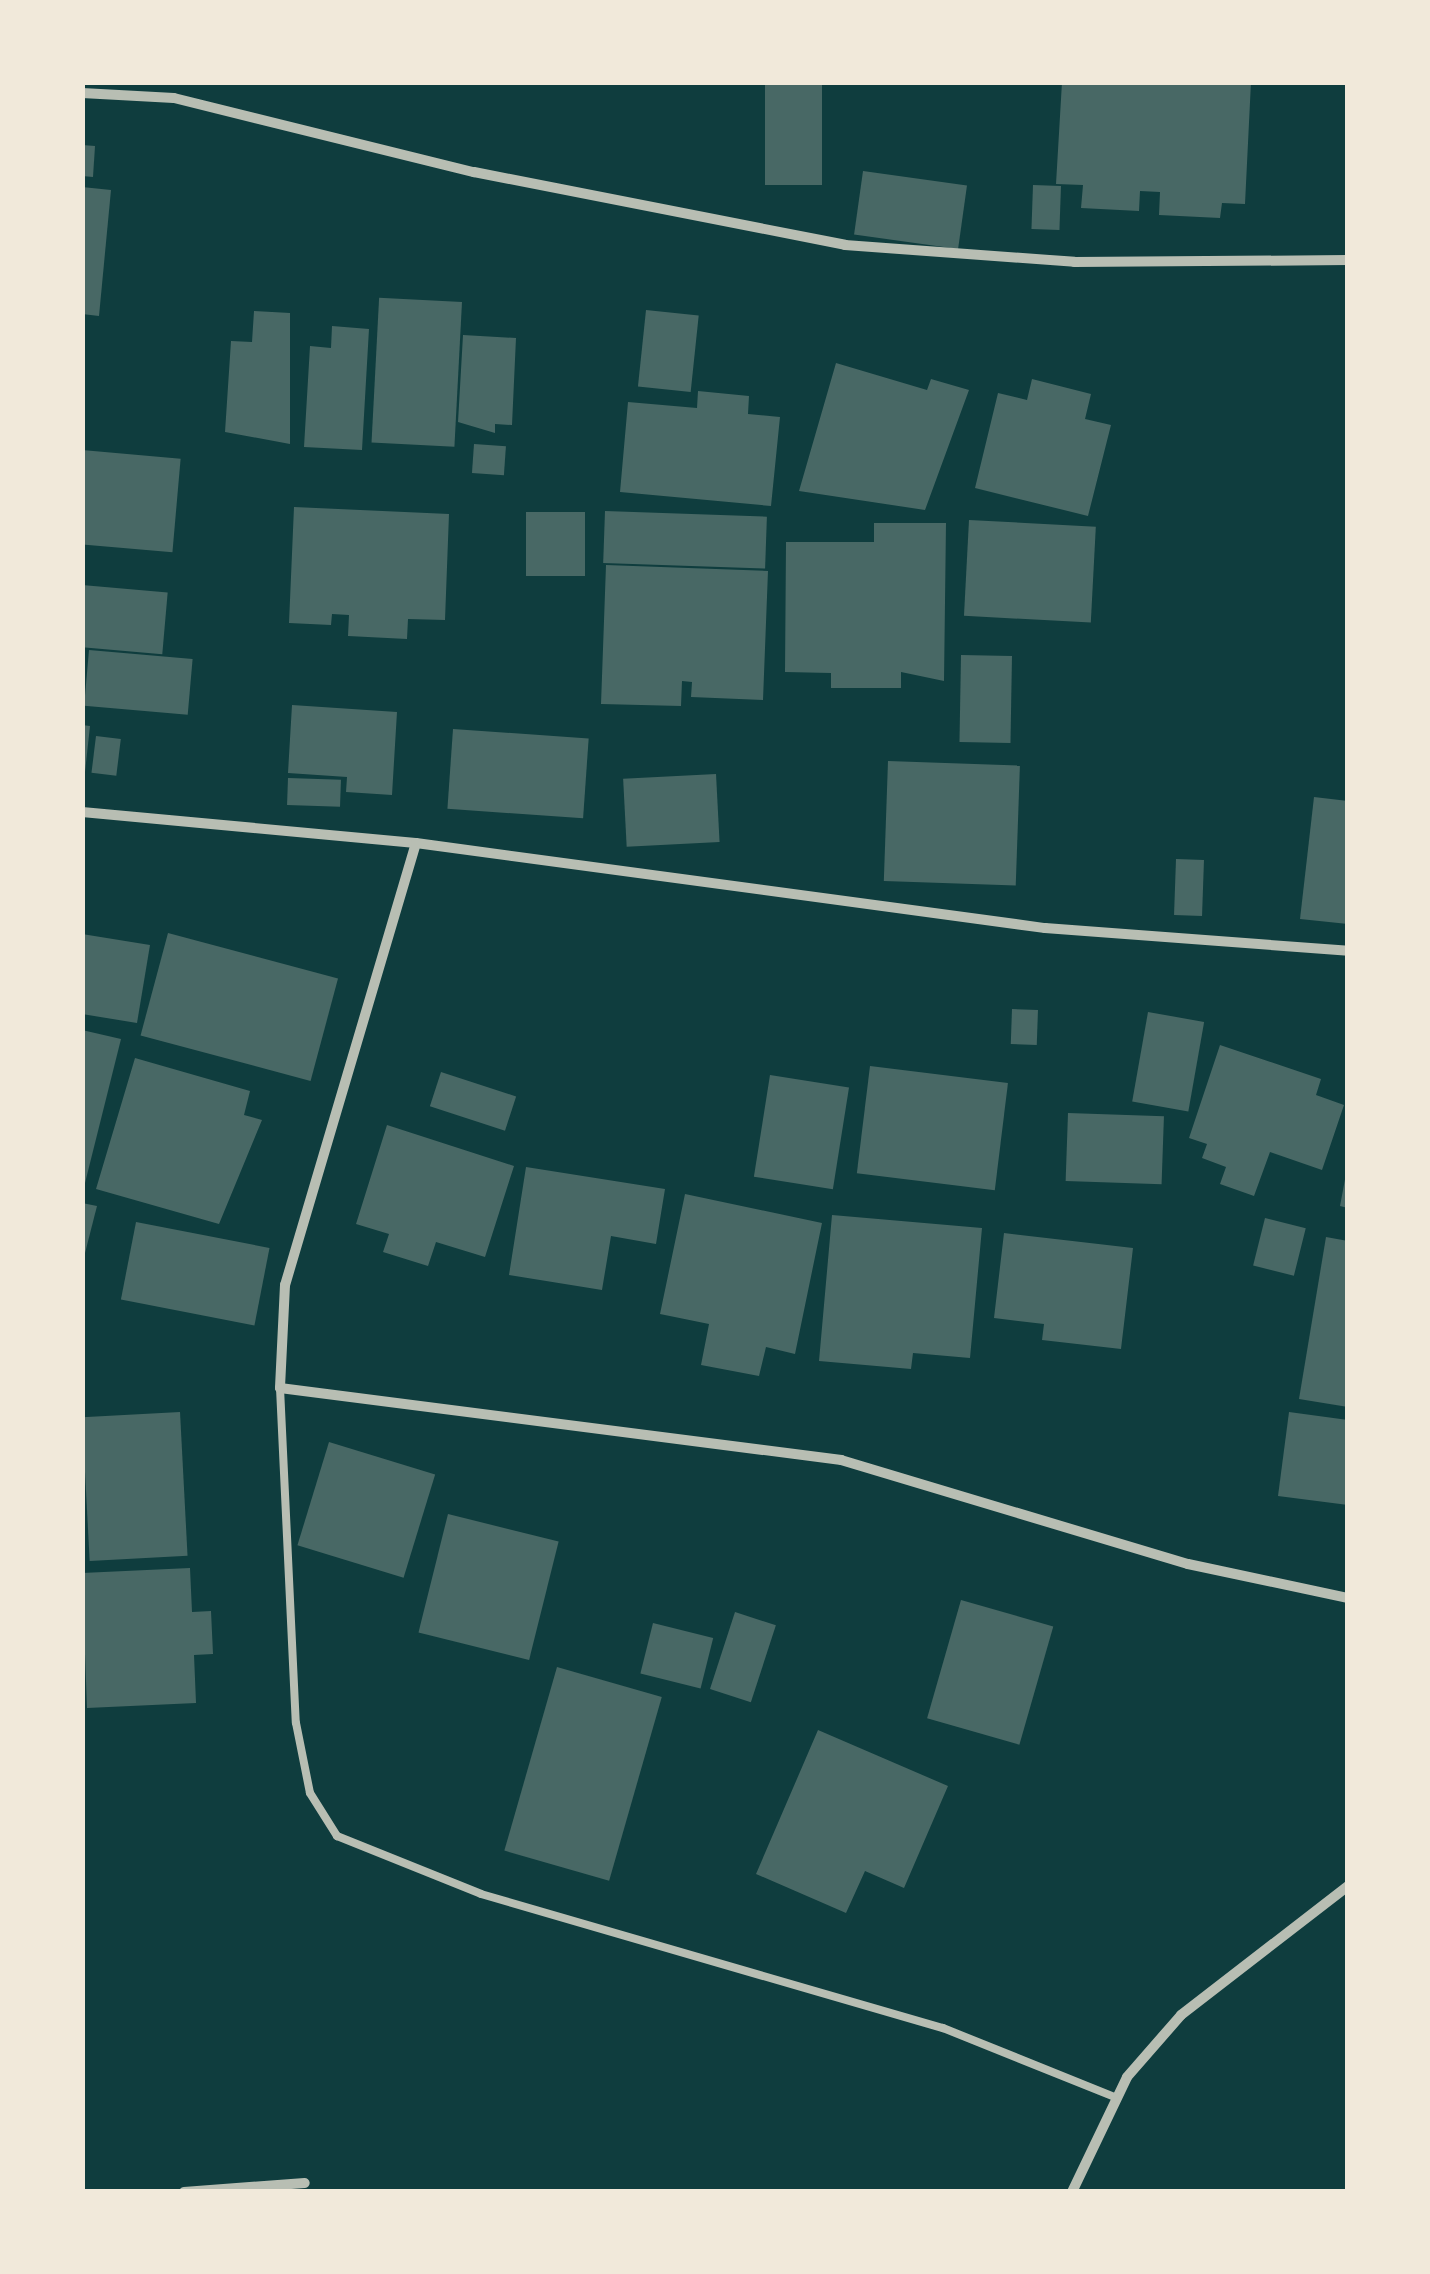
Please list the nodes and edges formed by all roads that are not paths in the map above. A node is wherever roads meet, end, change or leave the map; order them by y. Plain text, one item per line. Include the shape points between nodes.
1 (82, 93) edge
2 (1348, 260) edge
3 (82, 812) edge
4 (416, 843) junction
5 (1348, 951) edge
6 (280, 1388) junction
7 (1348, 1598) edge
8 (1348, 1886) edge
9 (1117, 2098) junction
10 (304, 2183) dead end
11 (184, 2192) edge
12 (1072, 2192) edge

1 - 2 street via 174,98 474,172 845,245 1074,262
3 - 4 street
4 - 5 street via 1045,928
4 - 6 street via 285,1284
6 - 7 street via 841,1460 1188,1564
6 - 9 lane via 296,1723 310,1793 337,1836 481,1894 943,2028
8 - 9 street via 1181,2015
9 - 12 street
10 - 11 street

